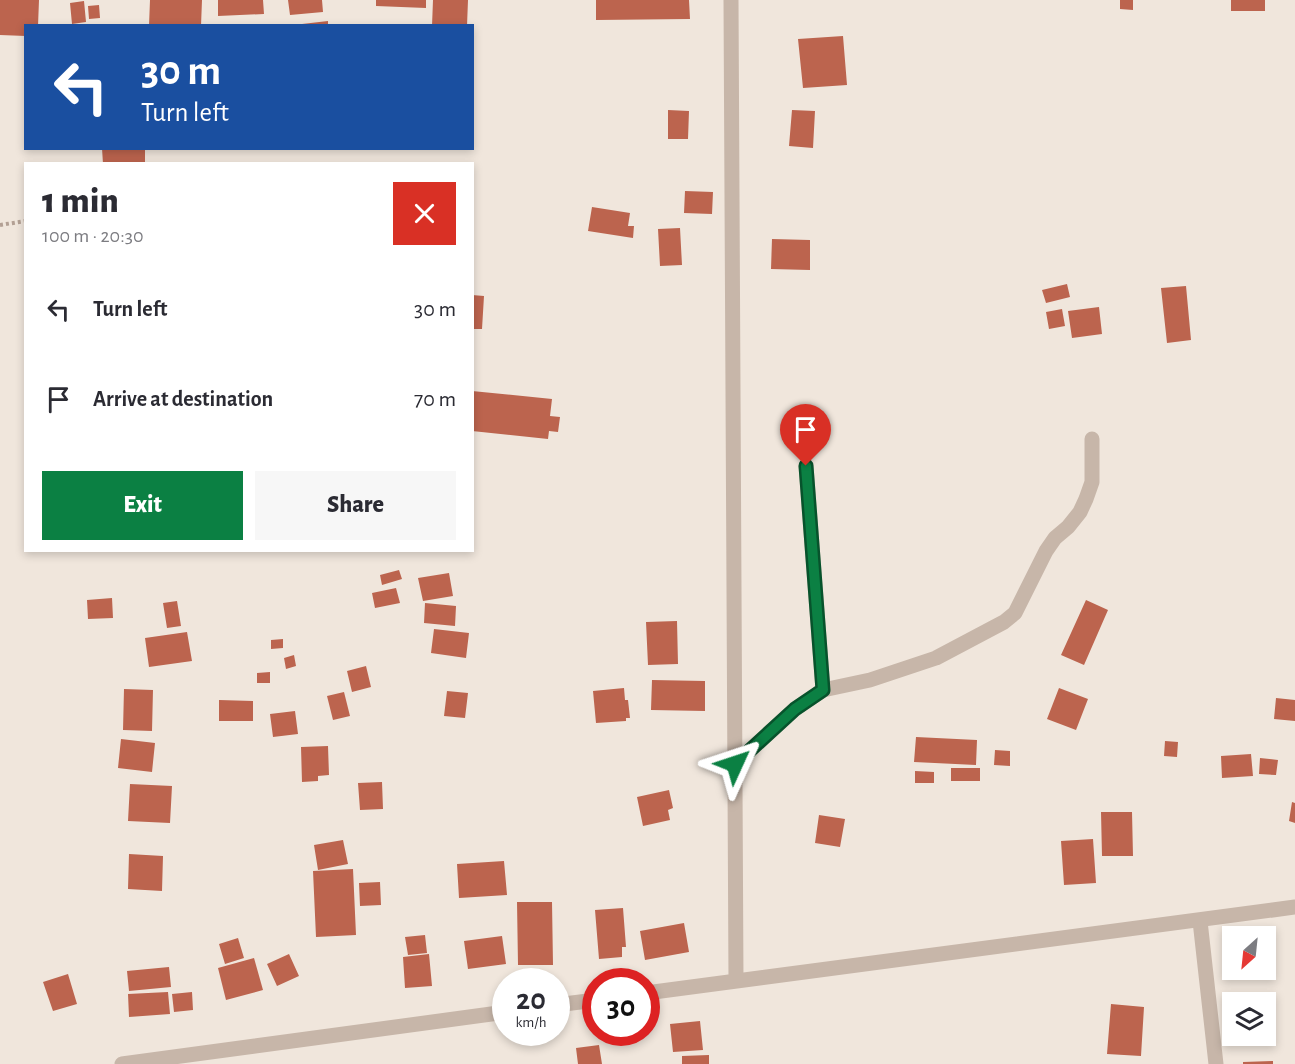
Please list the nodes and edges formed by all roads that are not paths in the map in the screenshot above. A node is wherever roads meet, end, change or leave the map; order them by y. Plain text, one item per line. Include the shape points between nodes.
1 (731, 0) edge
2 (1092, 439) dead end
3 (806, 466) dead end
4 (823, 690) junction
5 (735, 764) junction
6 (1295, 907) edge
7 (1200, 921) junction
8 (736, 981) junction
9 (660, 991) edge
10 (492, 1014) edge
11 (122, 1064) edge
12 (1216, 1064) edge

1 - 5 street
2 - 4 street via 1092,482 1086,499 1080,512 1046,551 1015,613 936,658 870,680
3 - 4 street
4 - 5 street via 795,709
5 - 8 street
6 - 7 street
7 - 8 street
7 - 12 street
8 - 9 street
10 - 11 street

